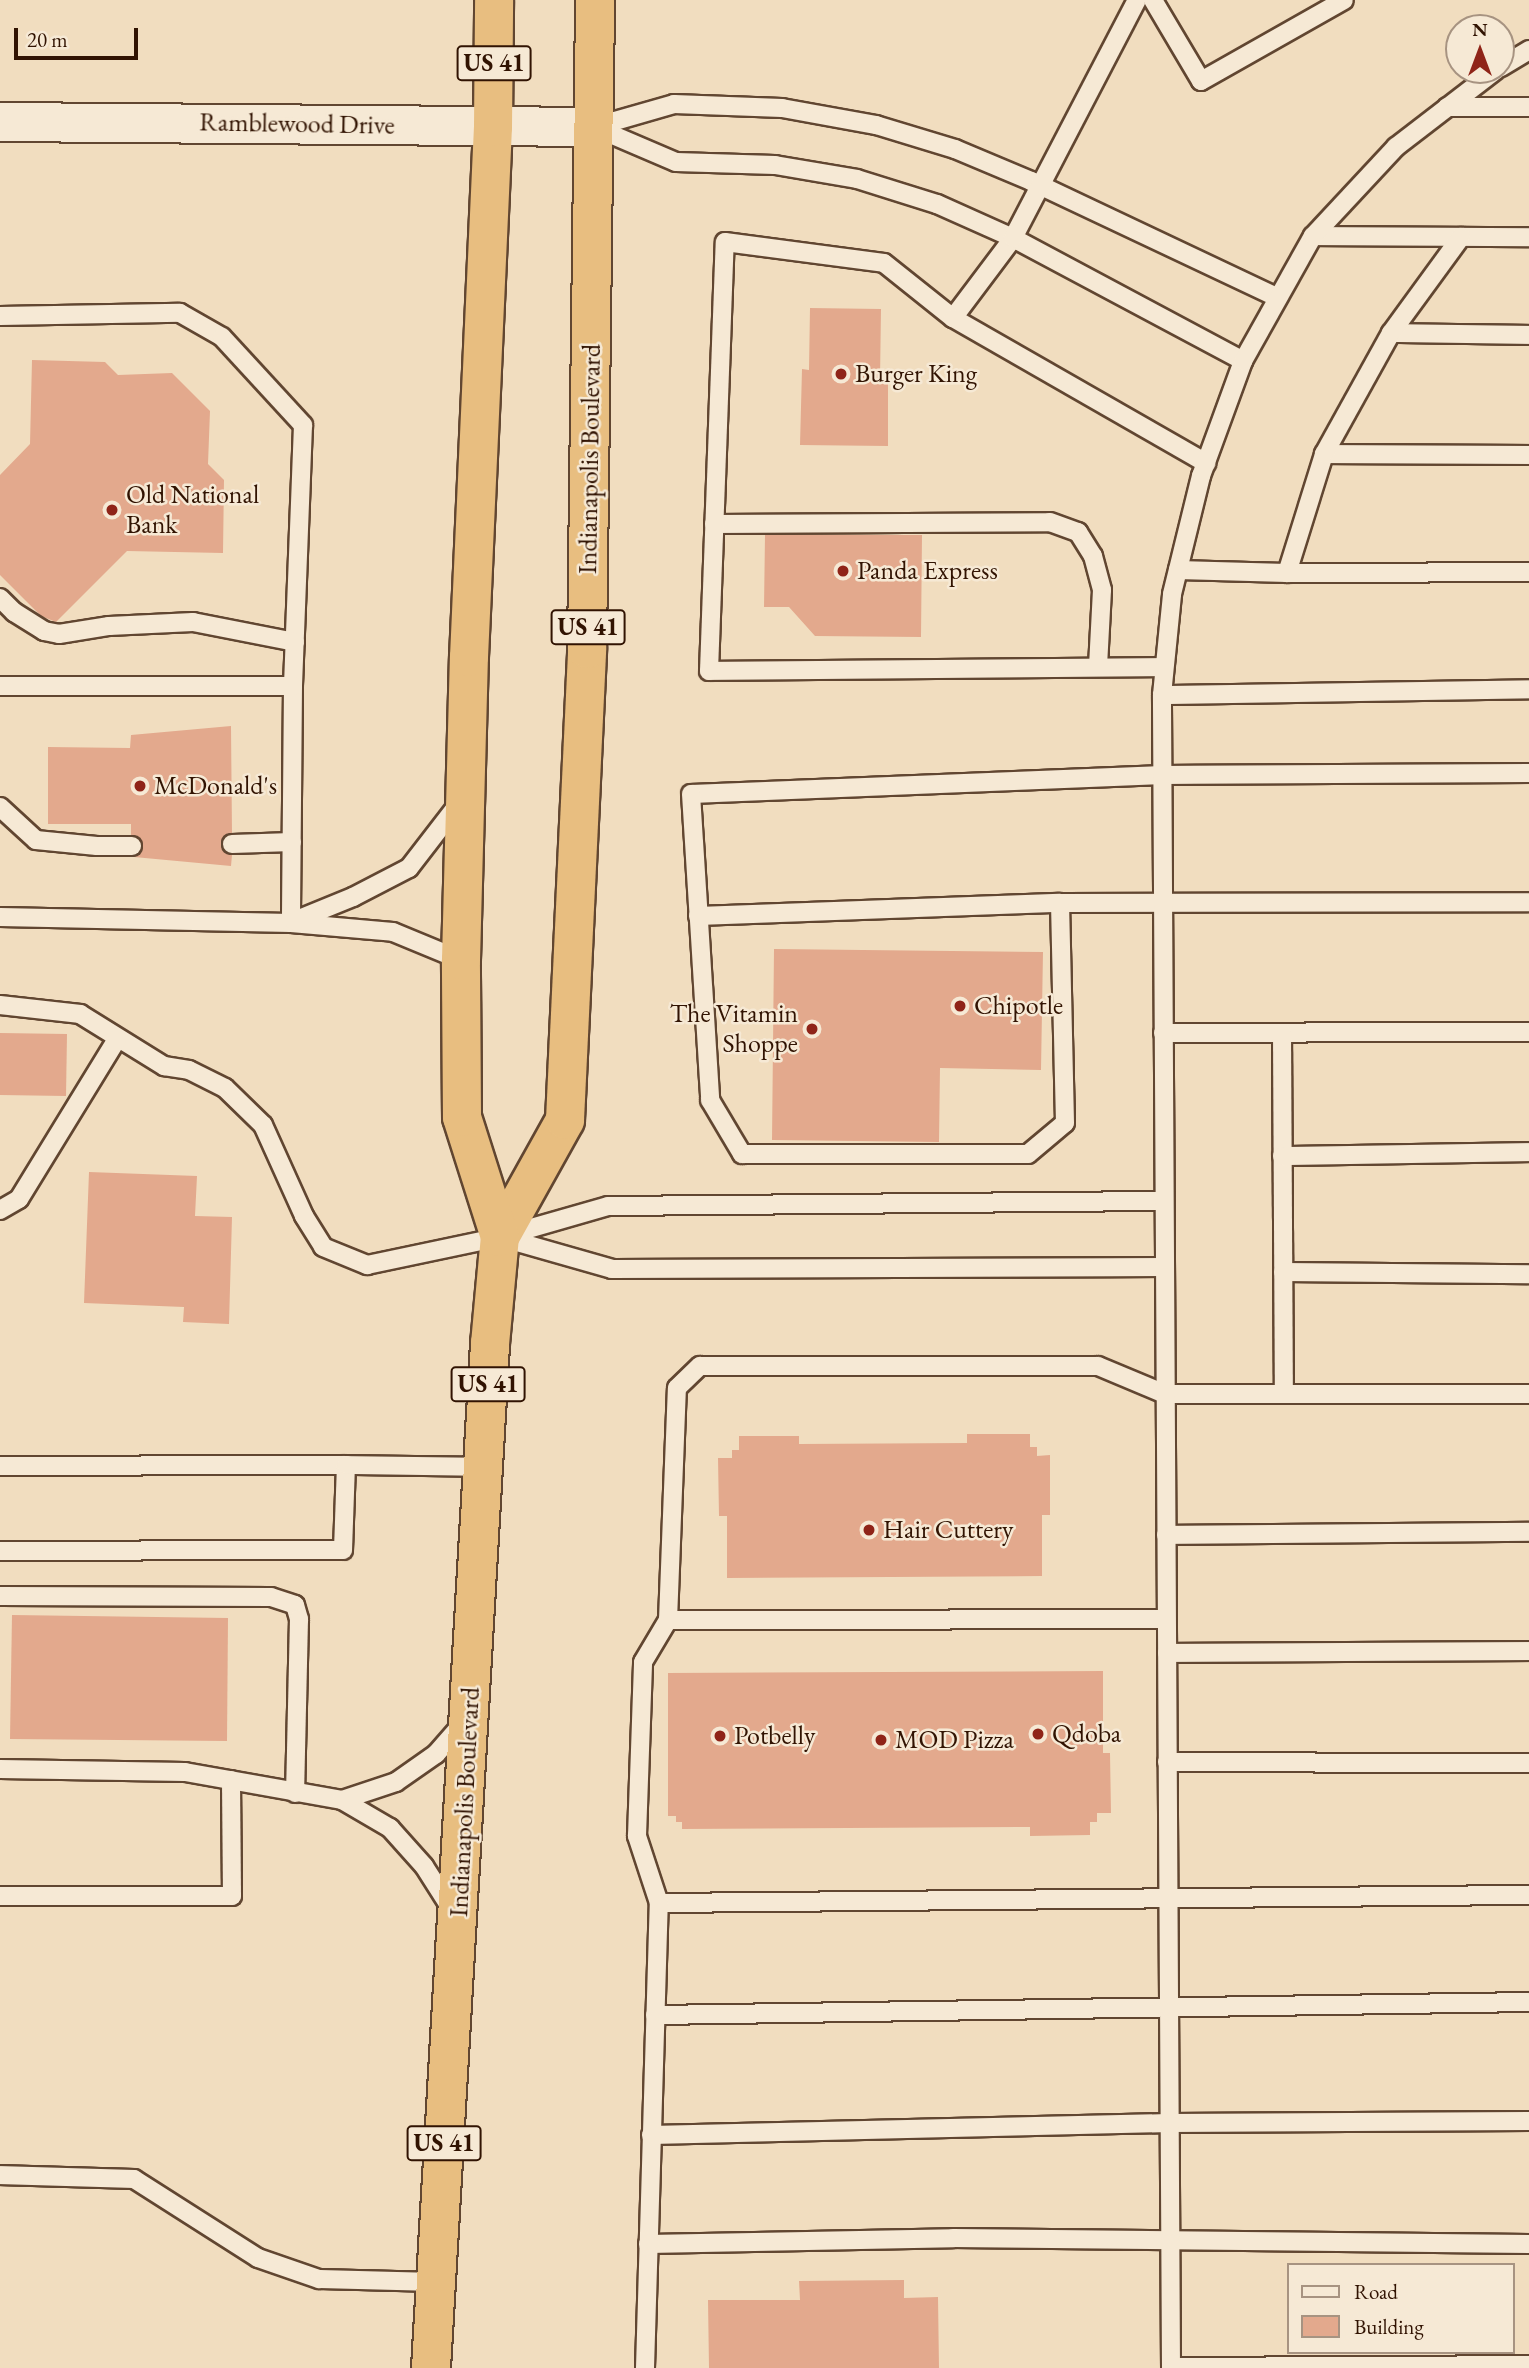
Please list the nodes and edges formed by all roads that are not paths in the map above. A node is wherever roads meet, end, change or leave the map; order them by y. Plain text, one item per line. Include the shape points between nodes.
1 (494, 0) edge
2 (595, 0) edge
3 (1137, 0) edge
4 (1153, 0) edge
5 (1344, 0) edge
6 (1477, 84) edge
7 (1447, 107) junction
8 (1529, 107) edge
9 (0, 122) edge
10 (493, 127) junction
11 (594, 127) junction
12 (1040, 187) junction
13 (1313, 236) junction
14 (1461, 237) junction
15 (1529, 237) edge
16 (1013, 238) junction
17 (1278, 298) junction
18 (0, 316) edge
19 (953, 318) junction
20 (1391, 333) junction
21 (1529, 335) edge
22 (1243, 361) junction
23 (1324, 454) junction
24 (1529, 455) edge
25 (1206, 463) junction
26 (714, 524) junction
27 (1178, 570) junction
28 (1529, 572) edge
29 (1287, 573) junction
30 (0, 598) edge
31 (295, 642) junction
32 (1098, 667) junction
33 (1164, 667) junction
34 (0, 686) edge
35 (293, 686) junction
36 (1529, 690) edge
37 (1162, 695) junction
38 (1529, 774) edge
39 (1163, 775) junction
40 (465, 795) junction
41 (0, 807) edge
42 (292, 842) junction
43 (232, 844) dead end
44 (132, 846) dead end
45 (1529, 901) edge
46 (1060, 903) junction
47 (1163, 903) junction
48 (698, 916) junction
49 (0, 917) edge
50 (290, 923) junction
51 (461, 960) junction
52 (0, 1005) edge
53 (1529, 1032) edge
54 (1163, 1033) junction
55 (1282, 1033) junction
56 (117, 1039) junction
57 (1529, 1152) edge
58 (1282, 1156) junction
59 (1164, 1201) junction
60 (0, 1210) edge
61 (500, 1237) junction
62 (1164, 1267) junction
63 (1283, 1272) junction
64 (1529, 1273) edge
65 (1165, 1394) junction
66 (1283, 1394) junction
67 (1529, 1394) edge
68 (346, 1465) junction
69 (0, 1466) edge
70 (484, 1466) junction
71 (1529, 1532) edge
72 (1166, 1535) junction
73 (0, 1551) edge
74 (0, 1596) edge
75 (1166, 1619) junction
76 (668, 1620) junction
77 (1529, 1651) edge
78 (1167, 1653) junction
79 (470, 1717) junction
80 (1167, 1762) junction
81 (1529, 1763) edge
82 (0, 1769) edge
83 (231, 1780) junction
84 (295, 1793) junction
85 (342, 1800) junction
86 (1529, 1895) edge
87 (0, 1896) edge
88 (1168, 1898) junction
89 (659, 1903) junction
90 (458, 1918) junction
91 (1529, 2002) edge
92 (1169, 2008) junction
93 (655, 2015) junction
94 (1529, 2120) edge
95 (1170, 2123) junction
96 (651, 2136) junction
97 (0, 2175) edge
98 (1171, 2243) junction
99 (648, 2244) junction
100 (1529, 2244) edge
101 (436, 2282) junction
102 (1529, 2365) edge
103 (1171, 2367) edge
104 (431, 2368) edge
105 (645, 2368) edge

1 - 10 highway, Indianapolis Boulevard / US 41
2 - 11 highway, Indianapolis Boulevard / US 41
3 - 12 lane
4 - 5 lane via 1201,81
6 - 7 lane
7 - 8 lane
7 - 13 lane via 1395,147
9 - 10 street, Ramblewood Drive
10 - 11 street, Ramblewood Drive
10 - 40 highway, Indianapolis Boulevard / US 41
11 - 12 lane via 674,104 782,108 876,125 955,149
11 - 16 lane via 676,162 775,165 857,179 937,204
11 - 61 highway, Indianapolis Boulevard / US 41 via 587,649 565,1120
12 - 16 lane
12 - 17 lane
13 - 14 lane
13 - 17 lane
14 - 15 lane
14 - 20 lane
16 - 19 lane
16 - 22 lane
17 - 22 lane
18 - 31 lane via 180,313 222,337 303,425
19 - 25 lane
19 - 26 lane via 884,263 725,242
20 - 21 lane
20 - 23 lane
22 - 25 lane
23 - 24 lane
23 - 29 lane
25 - 27 lane
26 - 32 lane via 1050,522 1078,532 1093,556 1102,590
26 - 32 lane via 709,671
27 - 29 lane
27 - 33 lane
28 - 29 lane
30 - 31 lane via 44,631 59,634 109,626 193,622
31 - 35 lane
32 - 33 lane
33 - 37 lane
34 - 35 lane
35 - 42 lane
36 - 37 lane
37 - 39 lane
38 - 39 lane
39 - 47 lane
39 - 48 lane via 691,794
40 - 50 lane via 409,868
40 - 51 highway, Indianapolis Boulevard / US 41
41 - 44 lane via 36,840
42 - 43 lane
42 - 50 lane
45 - 47 lane
46 - 47 lane
46 - 48 lane
46 - 48 lane via 1065,1122 1028,1154 742,1154 710,1100
47 - 54 lane
49 - 50 lane
50 - 51 lane via 393,932
51 - 61 highway, Indianapolis Boulevard / US 41 via 462,1117
52 - 56 lane via 80,1014
53 - 55 lane
54 - 55 lane
54 - 59 lane
55 - 58 lane
56 - 60 lane via 19,1199
56 - 61 lane via 164,1066 189,1070 225,1088 263,1125 323,1247 368,1265
57 - 58 lane
58 - 63 lane
59 - 61 lane via 608,1206
59 - 62 lane
61 - 62 lane via 612,1269
61 - 70 highway, Indianapolis Boulevard / US 41
62 - 65 lane
63 - 64 lane
63 - 66 lane
65 - 66 lane
65 - 72 lane
65 - 76 lane via 1098,1366 700,1366 677,1388
66 - 67 lane
68 - 69 lane
68 - 70 lane
68 - 73 lane via 343,1550
70 - 79 highway, Indianapolis Boulevard / US 41
71 - 72 lane
72 - 75 lane
74 - 84 lane via 271,1597 295,1605 299,1619
75 - 76 lane
75 - 78 lane
76 - 89 lane via 643,1662 642,1675 637,1836
77 - 78 lane
78 - 80 lane
79 - 85 lane via 436,1754 396,1782
79 - 90 highway, Indianapolis Boulevard / US 41
80 - 81 lane
80 - 88 lane
82 - 83 lane via 185,1772
83 - 84 lane
83 - 87 lane via 232,1896
84 - 85 lane
85 - 90 lane via 390,1828 424,1866
86 - 88 lane
88 - 89 lane
88 - 92 lane
89 - 93 lane
90 - 101 highway, Indianapolis Boulevard / US 41
91 - 92 lane
92 - 93 lane
92 - 95 lane
93 - 96 lane
94 - 95 lane
95 - 96 lane
95 - 98 lane
96 - 99 lane
97 - 101 lane via 134,2179 258,2258 319,2279
98 - 99 lane via 953,2238
98 - 100 lane
98 - 103 lane
99 - 105 lane
101 - 104 highway, Indianapolis Boulevard / US 41
102 - 103 lane

